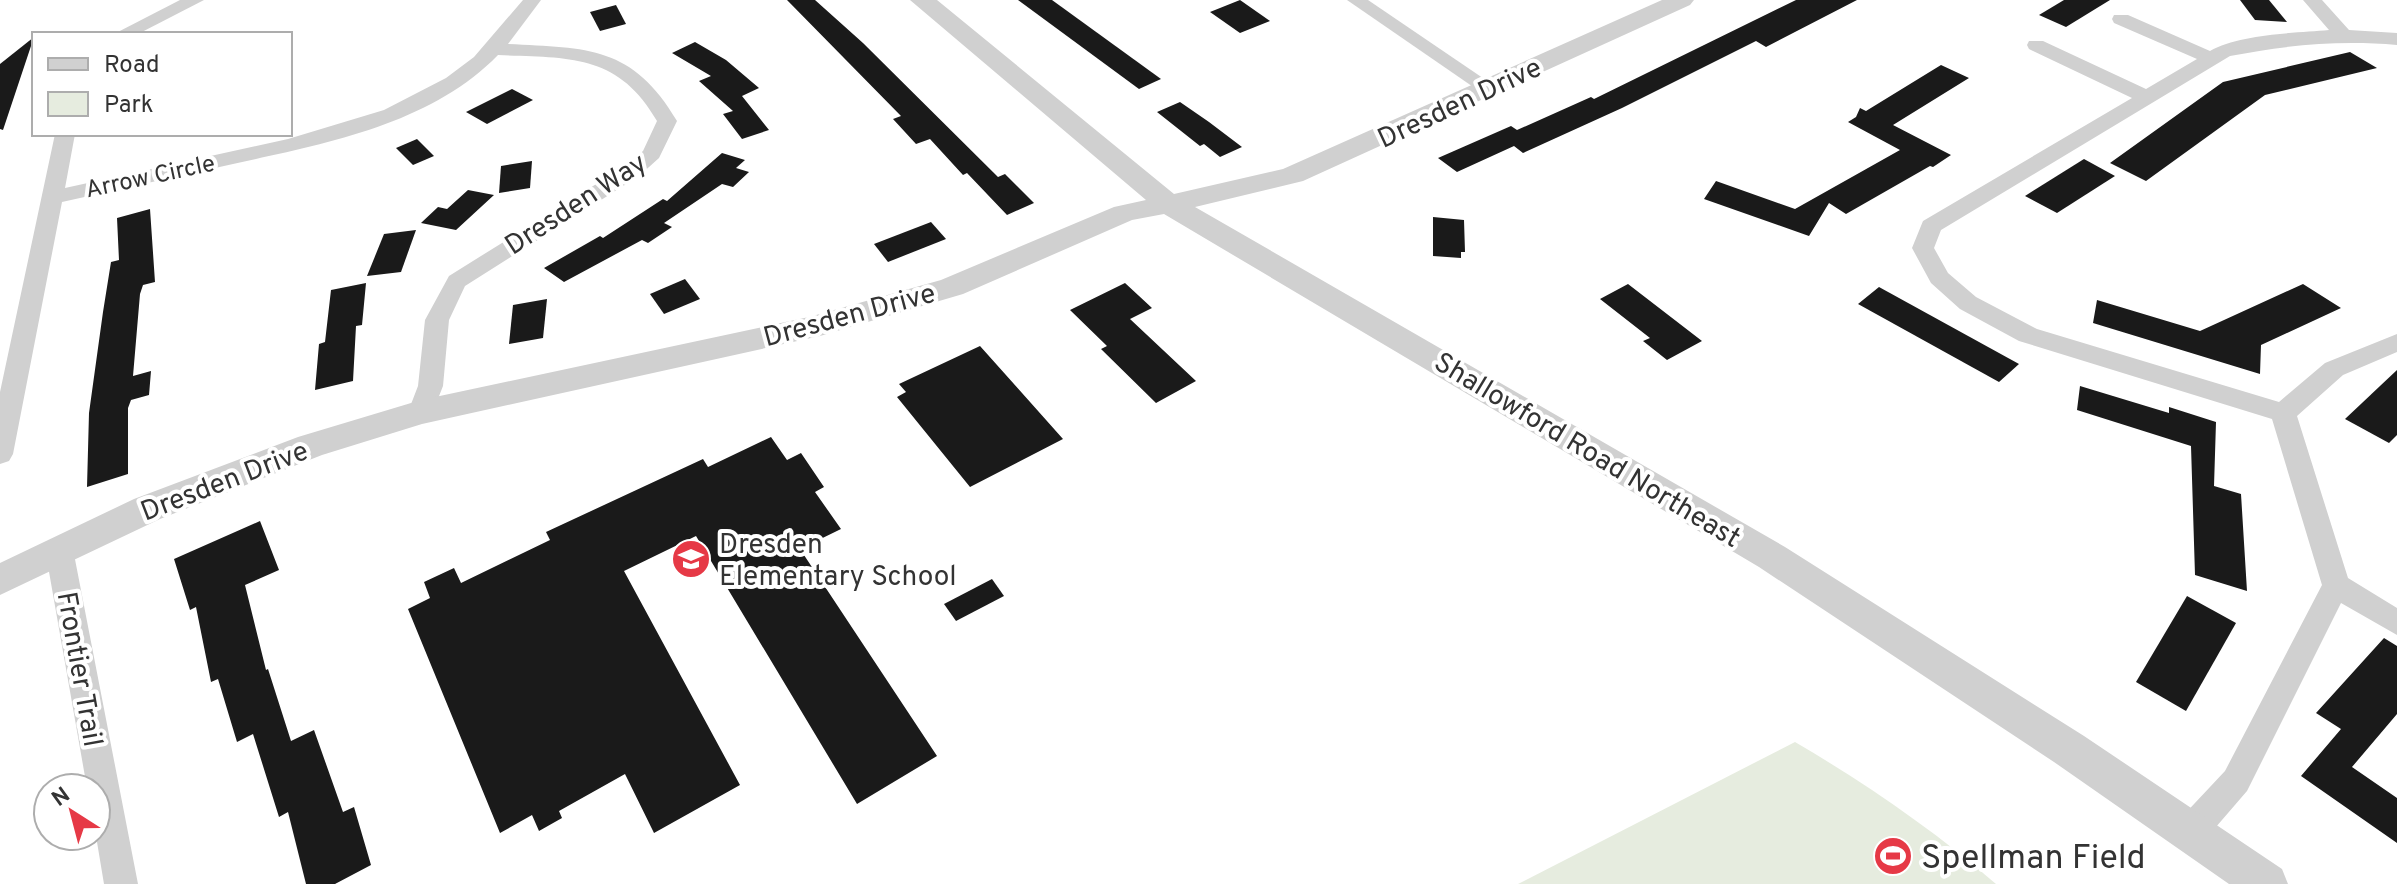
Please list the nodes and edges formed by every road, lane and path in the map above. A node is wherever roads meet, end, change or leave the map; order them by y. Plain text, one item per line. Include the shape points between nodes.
1 (195, 0) edge
2 (532, 0) edge
3 (922, 0) edge
4 (1356, 0) edge
5 (1682, 0) edge
6 (2312, 0) edge
7 (2121, 19) dead end
8 (127, 32) edge
9 (2343, 35) junction
10 (2397, 39) edge
11 (2036, 45) dead end
12 (493, 49) junction
13 (2210, 58) junction
14 (1489, 89) junction
15 (2146, 97) junction
16 (65, 136) edge
17 (54, 197) junction
18 (1167, 203) junction
19 (2397, 342) edge
20 (421, 412) junction
21 (2283, 413) junction
22 (0, 454) edge
23 (59, 549) junction
24 (0, 580) edge
25 (2336, 585) junction
26 (2397, 623) edge
27 (2191, 831) junction
28 (121, 884) edge
29 (2266, 884) edge

1 - 8 street
2 - 12 street, Arrow Circle
3 - 18 street, Shallowford Road Northeast
4 - 14 street
5 - 14 street, Dresden Drive
6 - 9 street
7 - 13 street
9 - 10 street
9 - 13 street via 2248,45
11 - 15 street
12 - 17 street, Arrow Circle via 448,85 364,123
12 - 20 street, Dresden Way via 610,63 632,74 667,121 652,154 632,171 457,281 441,302 433,328 432,382
13 - 15 street
14 - 18 street, Dresden Drive via 1293,175
15 - 21 street via 1931,226 1923,248 1939,278 1968,303 2028,335
16 - 17 street
17 - 22 street
18 - 20 street, Dresden Drive via 1124,213 952,287 823,324
18 - 27 street, Shallowford Road Northeast via 1772,557
19 - 21 street via 2334,369
20 - 23 street, Dresden Drive via 222,479
21 - 25 street
23 - 24 street, Dresden Drive
23 - 28 street, Frontier Trail
25 - 26 street
25 - 27 street via 2236,781
27 - 29 street, Shallowford Road Northeast

